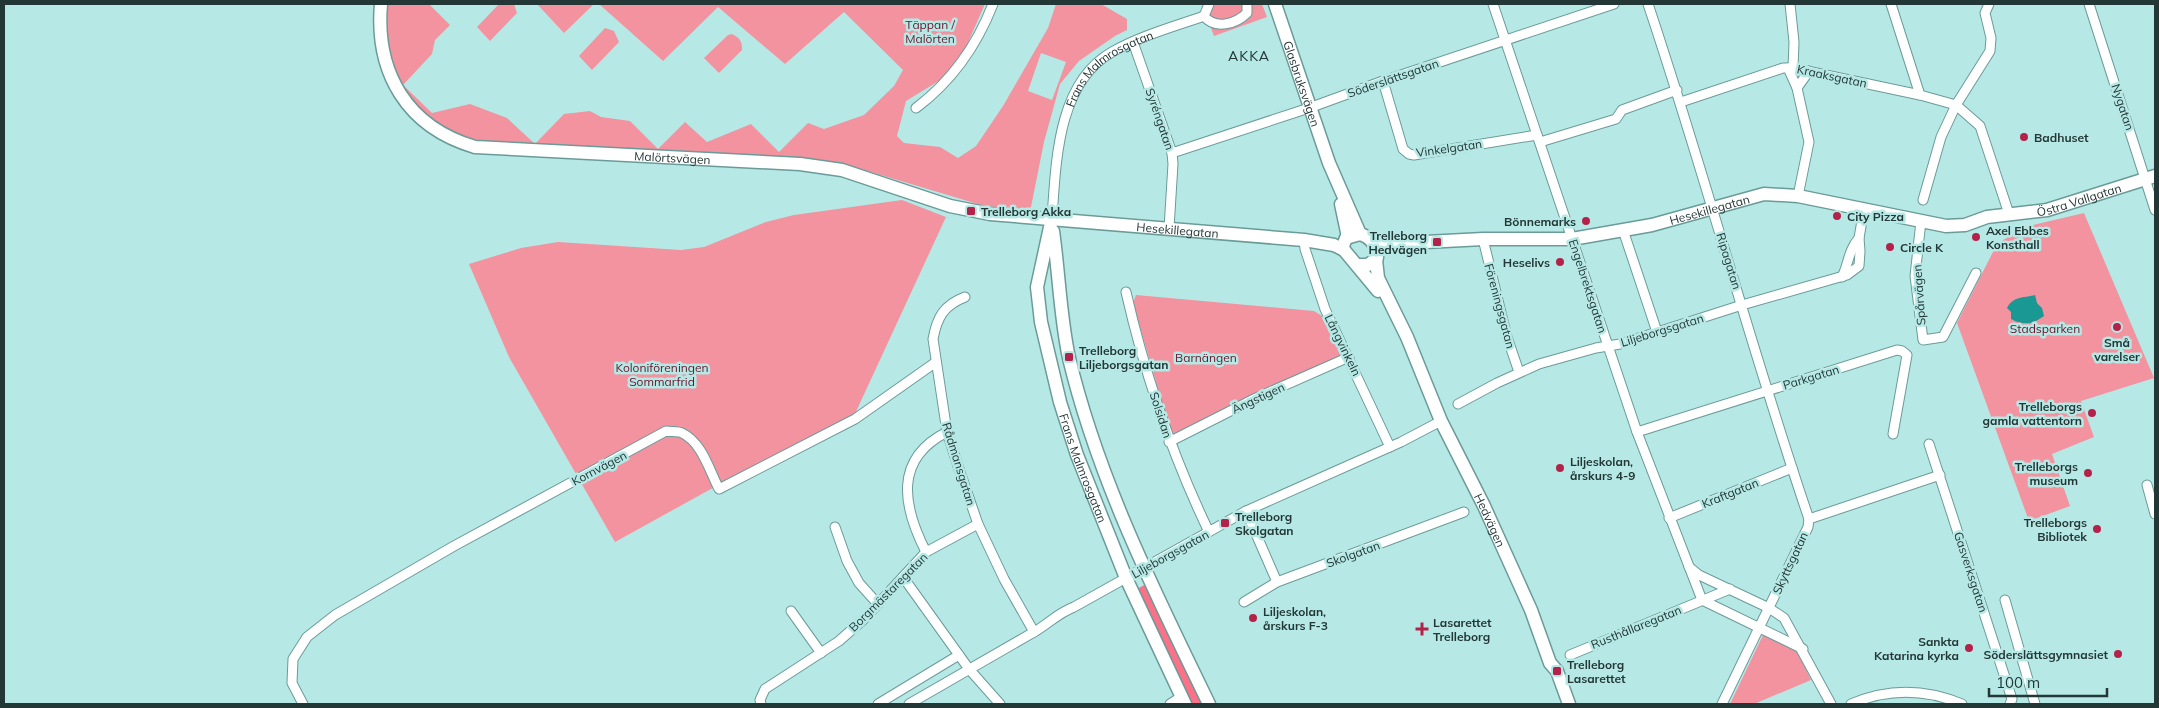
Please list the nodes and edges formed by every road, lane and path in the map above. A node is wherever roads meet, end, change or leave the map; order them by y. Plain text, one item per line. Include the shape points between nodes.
1 (382, 4) edge
2 (993, 4) edge
3 (1209, 4) edge
4 (1247, 4) edge
5 (1274, 4) edge
6 (1494, 4) edge
7 (1614, 4) edge
8 (1648, 4) edge
9 (1790, 4) edge
10 (1891, 4) edge
11 (1989, 4) edge
12 (2090, 4) edge
13 (1204, 16) junction
14 (1506, 40) junction
15 (1133, 42) junction
16 (1791, 68) junction
17 (1809, 71) junction
18 (1383, 81) junction
19 (1796, 88) junction
20 (1677, 90) junction
21 (1920, 95) junction
22 (1681, 102) junction
23 (1956, 105) junction
24 (916, 108) dead end
25 (1309, 108) junction
26 (1539, 139) junction
27 (1172, 153) junction
28 (2151, 177) edge
29 (1798, 196) junction
30 (1924, 200) dead end
31 (1712, 209) junction
32 (1864, 209) junction
33 (2155, 210) edge
34 (2010, 214) junction
35 (1052, 218) junction
36 (1921, 221) junction
37 (1169, 228) junction
38 (1623, 230) junction
39 (1483, 239) junction
40 (1572, 239) junction
41 (1304, 240) junction
42 (1350, 240) junction
43 (1371, 240) junction
44 (1407, 243) junction
45 (1377, 259) junction
46 (1357, 265) junction
47 (1976, 273) dead end
48 (1126, 292) dead end
49 (965, 297) dead end
50 (1742, 305) junction
51 (1657, 332) junction
52 (1407, 337) junction
53 (1608, 346) junction
54 (1349, 357) junction
55 (936, 362) junction
56 (1519, 372) junction
57 (1767, 390) junction
58 (1458, 404) dead end
59 (1441, 422) junction
60 (947, 432) junction
61 (1637, 432) junction
62 (1893, 434) dead end
63 (1170, 442) junction
64 (1929, 444) dead end
65 (1390, 446) junction
66 (1792, 468) junction
67 (1940, 475) junction
68 (2146, 485) dead end
69 (1246, 511) junction
70 (1464, 512) dead end
71 (2155, 514) edge
72 (1669, 518) junction
73 (1809, 519) junction
74 (978, 524) junction
75 (834, 528) dead end
76 (1209, 532) junction
77 (926, 552) junction
78 (1145, 567) junction
79 (1689, 567) junction
80 (903, 577) junction
81 (1126, 578) junction
82 (1277, 582) junction
83 (1730, 590) junction
84 (1702, 600) junction
85 (2006, 600) dead end
86 (1244, 602) dead end
87 (877, 603) junction
88 (1769, 608) junction
89 (791, 610) dead end
90 (1760, 627) junction
91 (1034, 632) junction
92 (1803, 649) junction
93 (821, 653) junction
94 (959, 655) junction
95 (1570, 655) dead end
96 (969, 669) junction
97 (1183, 701) edge
98 (2011, 702) edge
99 (303, 704) edge
100 (761, 704) edge
101 (878, 704) edge
102 (909, 704) edge
103 (1000, 704) edge
104 (1170, 704) edge
105 (1209, 704) edge
106 (1570, 704) edge
107 (1722, 704) edge
108 (1831, 704) edge
109 (1851, 704) edge
110 (1962, 704) edge
111 (2035, 704) edge

1 - 35 street, Malörtsvägen via 382,46 386,66 396,87 410,107 429,125 454,141 502,149 800,164 842,170 971,211
2 - 24 street via 972,49 941,86
3 - 13 street
4 - 13 street via 1247,13 1241,18 1220,25 1209,22
5 - 25 street, Glasbruksvägen
6 - 14 street, Engelbrektsgatan
7 - 14 street, Söderslättsgatan
8 - 20 street, Ripagatan
9 - 16 street via 1794,42
10 - 21 street
11 - 23 street via 1984,13 1991,38 1990,51
12 - 28 street, Nygatan
13 - 15 street, Frans Malmrosgatan
14 - 18 street, Söderslättsgatan
14 - 26 street, Engelbrektsgatan
15 - 27 street, Syréngatan
15 - 35 street, Frans Malmrosgatan via 1110,53 1092,69 1071,97 1063,122
16 - 17 street, Kraaksgatan
16 - 19 street
16 - 22 street, Kraaksgatan
17 - 19 street
17 - 21 street, Kraaksgatan
18 - 25 street, Söderslättsgatan
18 - 26 street, Vinkelgatan via 1403,149 1409,154
19 - 29 street via 1809,142
20 - 22 street, Ripagatan
20 - 26 street, Vinkelgatan via 1622,110 1616,120
21 - 23 street, Kraaksgatan
22 - 31 street, Ripagatan
23 - 30 street via 1941,137
23 - 34 street via 1980,126
25 - 27 street, Söderslättsgatan
25 - 42 street, Glasbruksvägen via 1329,163
26 - 40 street, Engelbrektsgatan
27 - 37 street, Syréngatan
28 - 33 street, Nygatan
28 - 34 street, Östra Vallgatan via 2048,210
29 - 31 street, Hesekillegatan via 1764,194
29 - 32 street, Hesekillegatan
31 - 38 street, Hesekillegatan
31 - 50 street, Ripagatan
32 - 36 street, Hesekillegatan
32 - 50 street, Liljeborgsgatan via 1858,238 1851,248 1842,277
34 - 36 street, Hesekillegatan via 1964,225 1946,226
35 - 37 street, Hesekillegatan
35 - 78 street, Frans Malmrosgatan via 1062,321 1075,381 1114,496
35 - 81 street, Frans Malmrosgatan via 1037,287 1041,322 1060,402 1077,455
36 - 47 street, Spårvägen via 1915,276 1923,340 1943,337
37 - 41 street, Hesekillegatan
38 - 40 street, Hesekillegatan
38 - 51 street
39 - 40 street, Hesekillegatan
39 - 44 street, Hesekillegatan
39 - 56 street, Föreningsgatan via 1497,301
40 - 53 street, Engelbrektsgatan
41 - 42 street, Hesekillegatan via 1336,236
41 - 54 street, Långvinkeln via 1325,309
42 - 43 street
42 - 46 street, Hedvägen
43 - 44 street, Hesekillegatan
43 - 45 street, Hedvägen
44 - 45 street, Hesekillegatan
45 - 46 street via 1368,265
45 - 52 street, Hedvägen via 1378,278
46 - 52 street, Hedvägen
48 - 63 street, Solsidan
49 - 55 street, Rådmansgatan via 953,302 935,326
50 - 51 street, Liljeborgsgatan
50 - 57 street, Ripagatan
51 - 53 street, Liljeborgsgatan
52 - 59 street, Hedvägen
53 - 56 street, Liljeborgsgatan
53 - 61 street, Engelbrektsgatan
54 - 63 street, Ängstigen via 1256,398
54 - 65 street, Långvinkeln
55 - 60 street, Rådmansgatan
55 - 99 street, Kornvägen via 855,419 719,489 692,440 681,433 666,432 496,523 335,615 307,637 293,660 292,683
56 - 58 street, Liljeborgsgatan
57 - 61 street, Parkgatan
57 - 62 street, Parkgatan via 1902,351 1907,354
57 - 66 street, Ripagatan
59 - 65 street, Liljeborgsgatan
59 - 106 street, Hedvägen via 1488,515
60 - 74 street, Rådmansgatan
60 - 77 street via 933,439 918,453 909,473 910,514
61 - 72 street, Engelbrektsgatan
63 - 76 street, Solsidan
64 - 67 street, Gasverksgatan
65 - 69 street, Liljeborgsgatan
66 - 72 street, Kraftgatan
66 - 73 street, Ripagatan
67 - 73 street, Skyttsgatan
67 - 98 street, Gasverksgatan
68 - 71 street
69 - 76 street, Liljeborgsgatan
69 - 82 street
70 - 82 street, Skolgatan
72 - 79 street, Engelbrektsgatan
73 - 88 street, Skyttsgatan
74 - 77 street, Borgmästaregatan
74 - 91 street, Rådmansgatan
75 - 87 street via 859,583
76 - 78 street, Liljeborgsgatan
77 - 80 street, Borgmästaregatan
78 - 81 street, Liljeborgsgatan
78 - 105 street, Frans Malmrosgatan
79 - 83 street
79 - 84 street, Engelbrektsgatan
80 - 87 street, Borgmästaregatan
80 - 94 street
81 - 91 street, Liljeborgsgatan via 1060,612
81 - 97 street, Frans Malmrosgatan
82 - 86 street, Skolgatan
83 - 84 street
83 - 88 street
84 - 90 street
84 - 95 street, Rusthållaregatan
85 - 111 street
87 - 93 street, Borgmästaregatan via 864,619
88 - 90 street, Skyttsgatan
88 - 92 street via 1784,618
89 - 93 street
90 - 92 street
90 - 107 street, Skyttsgatan
91 - 96 street, Liljeborgsgatan
92 - 108 street
93 - 100 street, Borgmästaregatan via 765,689
94 - 96 street
94 - 101 street
96 - 102 street, Liljeborgsgatan
96 - 103 street
97 - 104 street
109 - 110 street via 1887,693 1914,692

